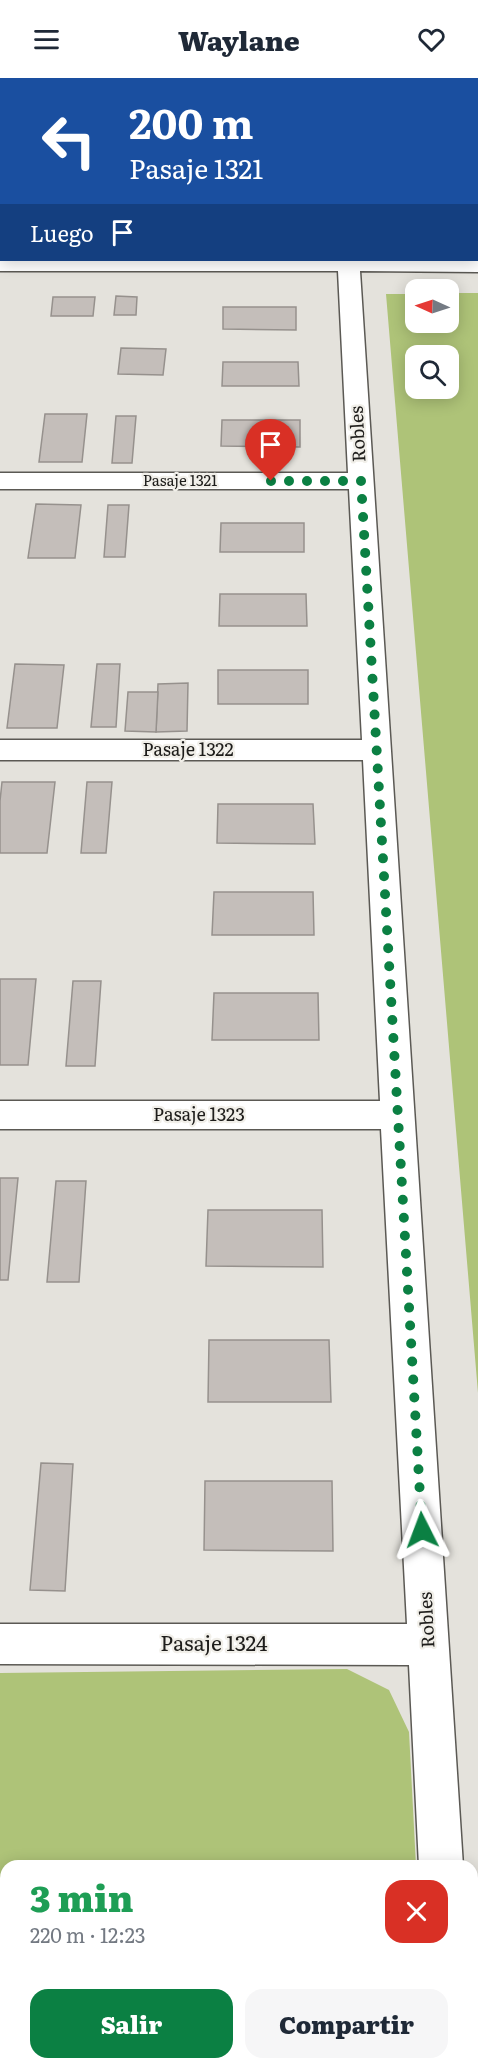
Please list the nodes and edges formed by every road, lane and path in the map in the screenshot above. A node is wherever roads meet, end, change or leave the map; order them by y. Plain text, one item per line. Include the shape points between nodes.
1 (348, 262) edge
2 (0, 264) edge
3 (478, 265) edge
4 (0, 481) edge
5 (361, 481) junction
6 (0, 750) edge
7 (377, 750) junction
8 (0, 1115) edge
9 (398, 1115) junction
10 (0, 1644) edge
11 (428, 1645) junction
12 (441, 1860) edge

1 - 2 street
1 - 3 street
1 - 5 street, Robles
4 - 5 street, Pasaje 1321
5 - 7 street, Robles
6 - 7 street, Pasaje 1322
7 - 9 street, Robles
8 - 9 street, Pasaje 1323
9 - 11 street, Robles
10 - 11 street, Pasaje 1324
11 - 12 street, Robles

